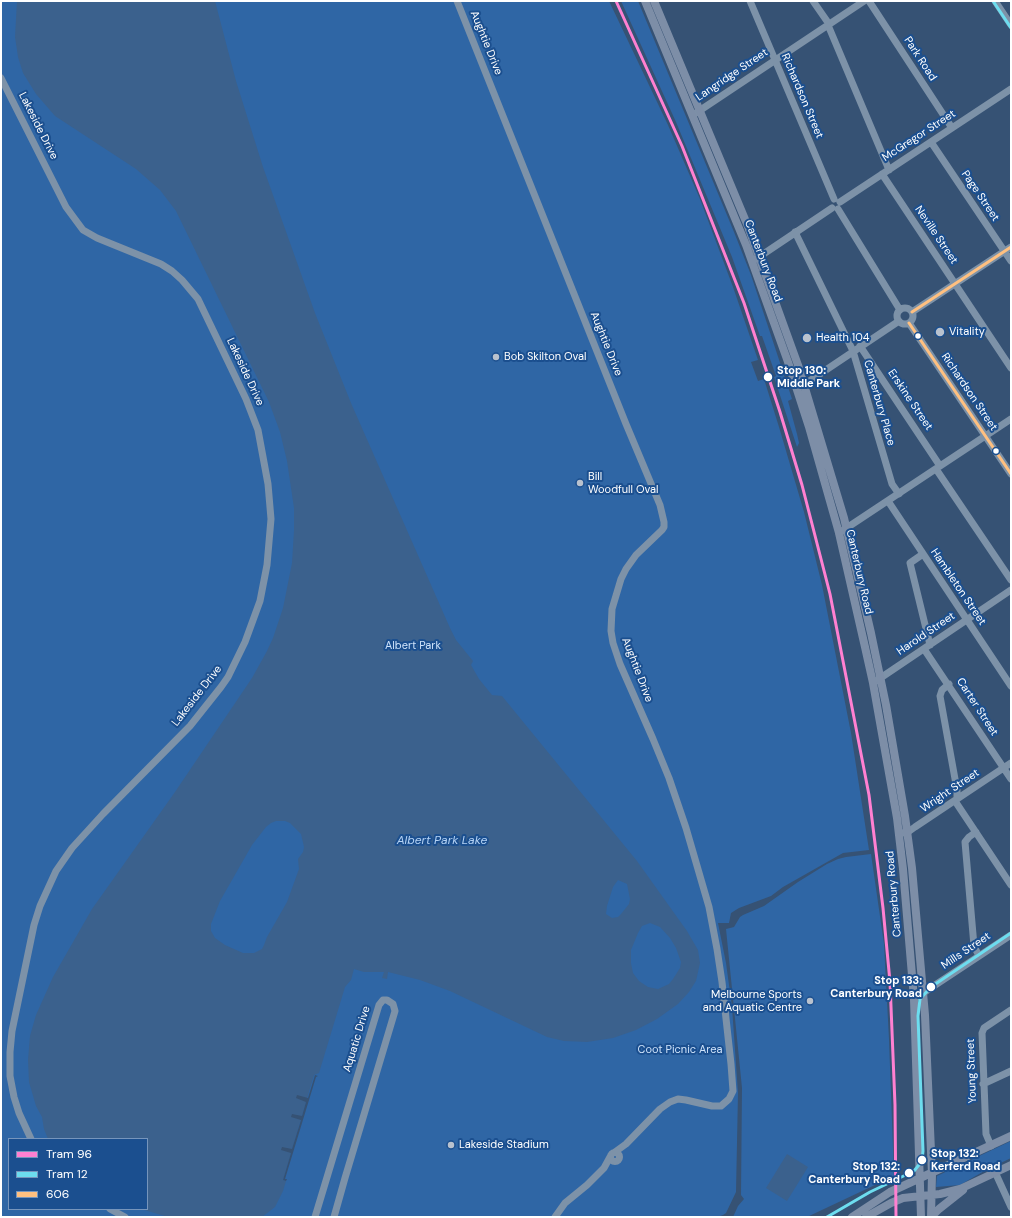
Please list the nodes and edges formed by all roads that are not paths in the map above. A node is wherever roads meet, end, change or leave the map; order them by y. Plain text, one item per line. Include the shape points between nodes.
1 (457, 1) edge
2 (645, 1) edge
3 (654, 1) edge
4 (750, 1) edge
5 (813, 1) edge
6 (864, 1) edge
7 (869, 1) edge
8 (995, 1) edge
9 (829, 24) junction
10 (1011, 25) edge
11 (774, 60) junction
12 (1, 78) edge
13 (1011, 89) edge
14 (696, 113) junction
15 (952, 128) junction
16 (931, 142) junction
17 (889, 170) junction
18 (882, 174) junction
19 (836, 204) junction
20 (795, 232) junction
21 (1011, 247) edge
22 (1004, 251) junction
23 (755, 259) junction
24 (1011, 261) edge
25 (955, 284) junction
26 (900, 310) junction
27 (912, 312) junction
28 (899, 321) junction
29 (909, 323) junction
30 (860, 346) junction
31 (853, 351) junction
32 (1011, 368) edge
33 (805, 384) junction
34 (1011, 419) edge
35 (986, 436) junction
36 (938, 467) junction
37 (1011, 474) edge
38 (899, 494) junction
39 (888, 501) junction
40 (846, 528) junction
41 (839, 533) junction
42 (923, 554) junction
43 (1011, 580) edge
44 (1011, 590) edge
45 (967, 620) junction
46 (927, 647) junction
47 (880, 678) junction
48 (873, 683) junction
49 (949, 684) junction
50 (1011, 686) edge
51 (1011, 763) edge
52 (1004, 768) junction
53 (1011, 779) edge
54 (956, 800) junction
55 (908, 832) junction
56 (976, 832) junction
57 (899, 833) junction
58 (1011, 885) edge
59 (1011, 935) edge
60 (979, 956) junction
61 (923, 993) junction
62 (914, 999) junction
63 (1011, 1010) edge
64 (1011, 1071) edge
65 (983, 1084) junction
66 (1011, 1136) edge
67 (30, 1138) edge
68 (991, 1146) junction
69 (1011, 1165) edge
70 (995, 1172) junction
71 (932, 1174) junction
72 (919, 1178) junction
73 (965, 1188) junction
74 (931, 1194) junction
75 (920, 1196) junction
76 (1011, 1207) edge
77 (112, 1210) edge
78 (125, 1217) edge
79 (315, 1217) edge
80 (334, 1217) edge
81 (555, 1217) edge
82 (852, 1217) edge
83 (866, 1217) edge
84 (921, 1217) edge
85 (931, 1217) edge

1 - 81 street, Aughtie Drive via 660,505 664,527 626,569 612,609 611,631 620,664 669,778 708,907 722,982 731,1064 733,1091 729,1100 721,1106 678,1099 670,1102 660,1109 587,1185 570,1198
2 - 14 main road, Canterbury Road
3 - 14 main road, Canterbury Road
4 - 11 street, Richardson Street
5 - 9 street
6 - 9 street, Langridge Street
7 - 15 street, Park Road
8 - 10 street
9 - 11 street, Langridge Street
9 - 17 street
11 - 14 street, Langridge Street
11 - 19 street, Richardson Street
12 - 67 street, Lakeside Drive via 66,207 80,225 97,238 149,258 172,271 198,299 258,430 268,477 271,519 268,565 260,601 245,642 228,677 190,726 76,844 56,872 40,906 12,1031 10,1052 10,1076 14,1097 21,1120
13 - 15 street, McGregor Street
14 - 23 main road, Canterbury Road
15 - 16 street, McGregor Street
16 - 17 street, McGregor Street
16 - 22 street, Page Street
17 - 18 street, McGregor Street
18 - 19 street, McGregor Street
18 - 25 street, Neville Street
19 - 20 street, McGregor Street
19 - 26 street, Richardson Street
20 - 23 street, McGregor Street
20 - 31 street, Canterbury Place
21 - 22 street
22 - 24 street, Page Street
22 - 25 street
23 - 33 main road, Canterbury Road
23 - 41 main road, Canterbury Road via 796,384
25 - 27 street
25 - 32 street, Neville Street
26 - 27 street via 905,308
26 - 28 street
27 - 29 street via 913,317
28 - 29 street via 903,324
28 - 30 street
29 - 35 street, Richardson Street
30 - 31 street
30 - 36 street, Erskine Street
31 - 33 street
31 - 38 street, Canterbury Place via 892,484
33 - 40 main road, Canterbury Road
34 - 35 street
35 - 36 street
35 - 37 street, Richardson Street
36 - 38 street
36 - 43 street, Erskine Street
38 - 39 street
39 - 40 street
39 - 42 street, Hambleton Street
40 - 41 street
40 - 47 main road, Canterbury Road
41 - 48 main road, Canterbury Road
42 - 45 street, Hambleton Street
42 - 46 street via 910,563
44 - 45 street, Harold Street
45 - 46 street, Harold Street
45 - 50 street, Hambleton Street
46 - 47 street, Harold Street
46 - 49 street, Carter Street
47 - 48 street, Harold Street
47 - 55 main road, Canterbury Road
48 - 57 main road, Canterbury Road
49 - 52 street, Carter Street
49 - 54 street via 940,696 957,790
51 - 52 street, Wright Street
52 - 53 street, Carter Street
52 - 54 street, Wright Street
54 - 55 street, Wright Street
54 - 56 street
55 - 57 street, Wright Street
55 - 61 main road, Canterbury Road
56 - 58 street
56 - 60 street via 965,842 974,946
57 - 62 main road, Canterbury Road
59 - 60 street, Mills Street
60 - 61 street, Mills Street
61 - 62 street, Mills Street
61 - 71 main road, Canterbury Road
62 - 72 main road, Canterbury Road
63 - 65 street, Young Street via 983,1030
64 - 65 street
65 - 68 street, Young Street via 986,1134
66 - 68 main road
68 - 71 main road
69 - 70 main road
70 - 73 main road
70 - 76 street
71 - 72 main road
71 - 74 main road, Canterbury Road
72 - 75 main road, Canterbury Road
72 - 82 main road via 890,1192
73 - 74 main road
73 - 85 main road
74 - 75 main road
74 - 85 main road, Canterbury Road
75 - 83 main road via 898,1200
75 - 84 main road, Canterbury Road
77 - 78 street
79 - 80 street, Aquatic Drive via 379,1005 383,1000 387,1000 393,1004 395,1011

